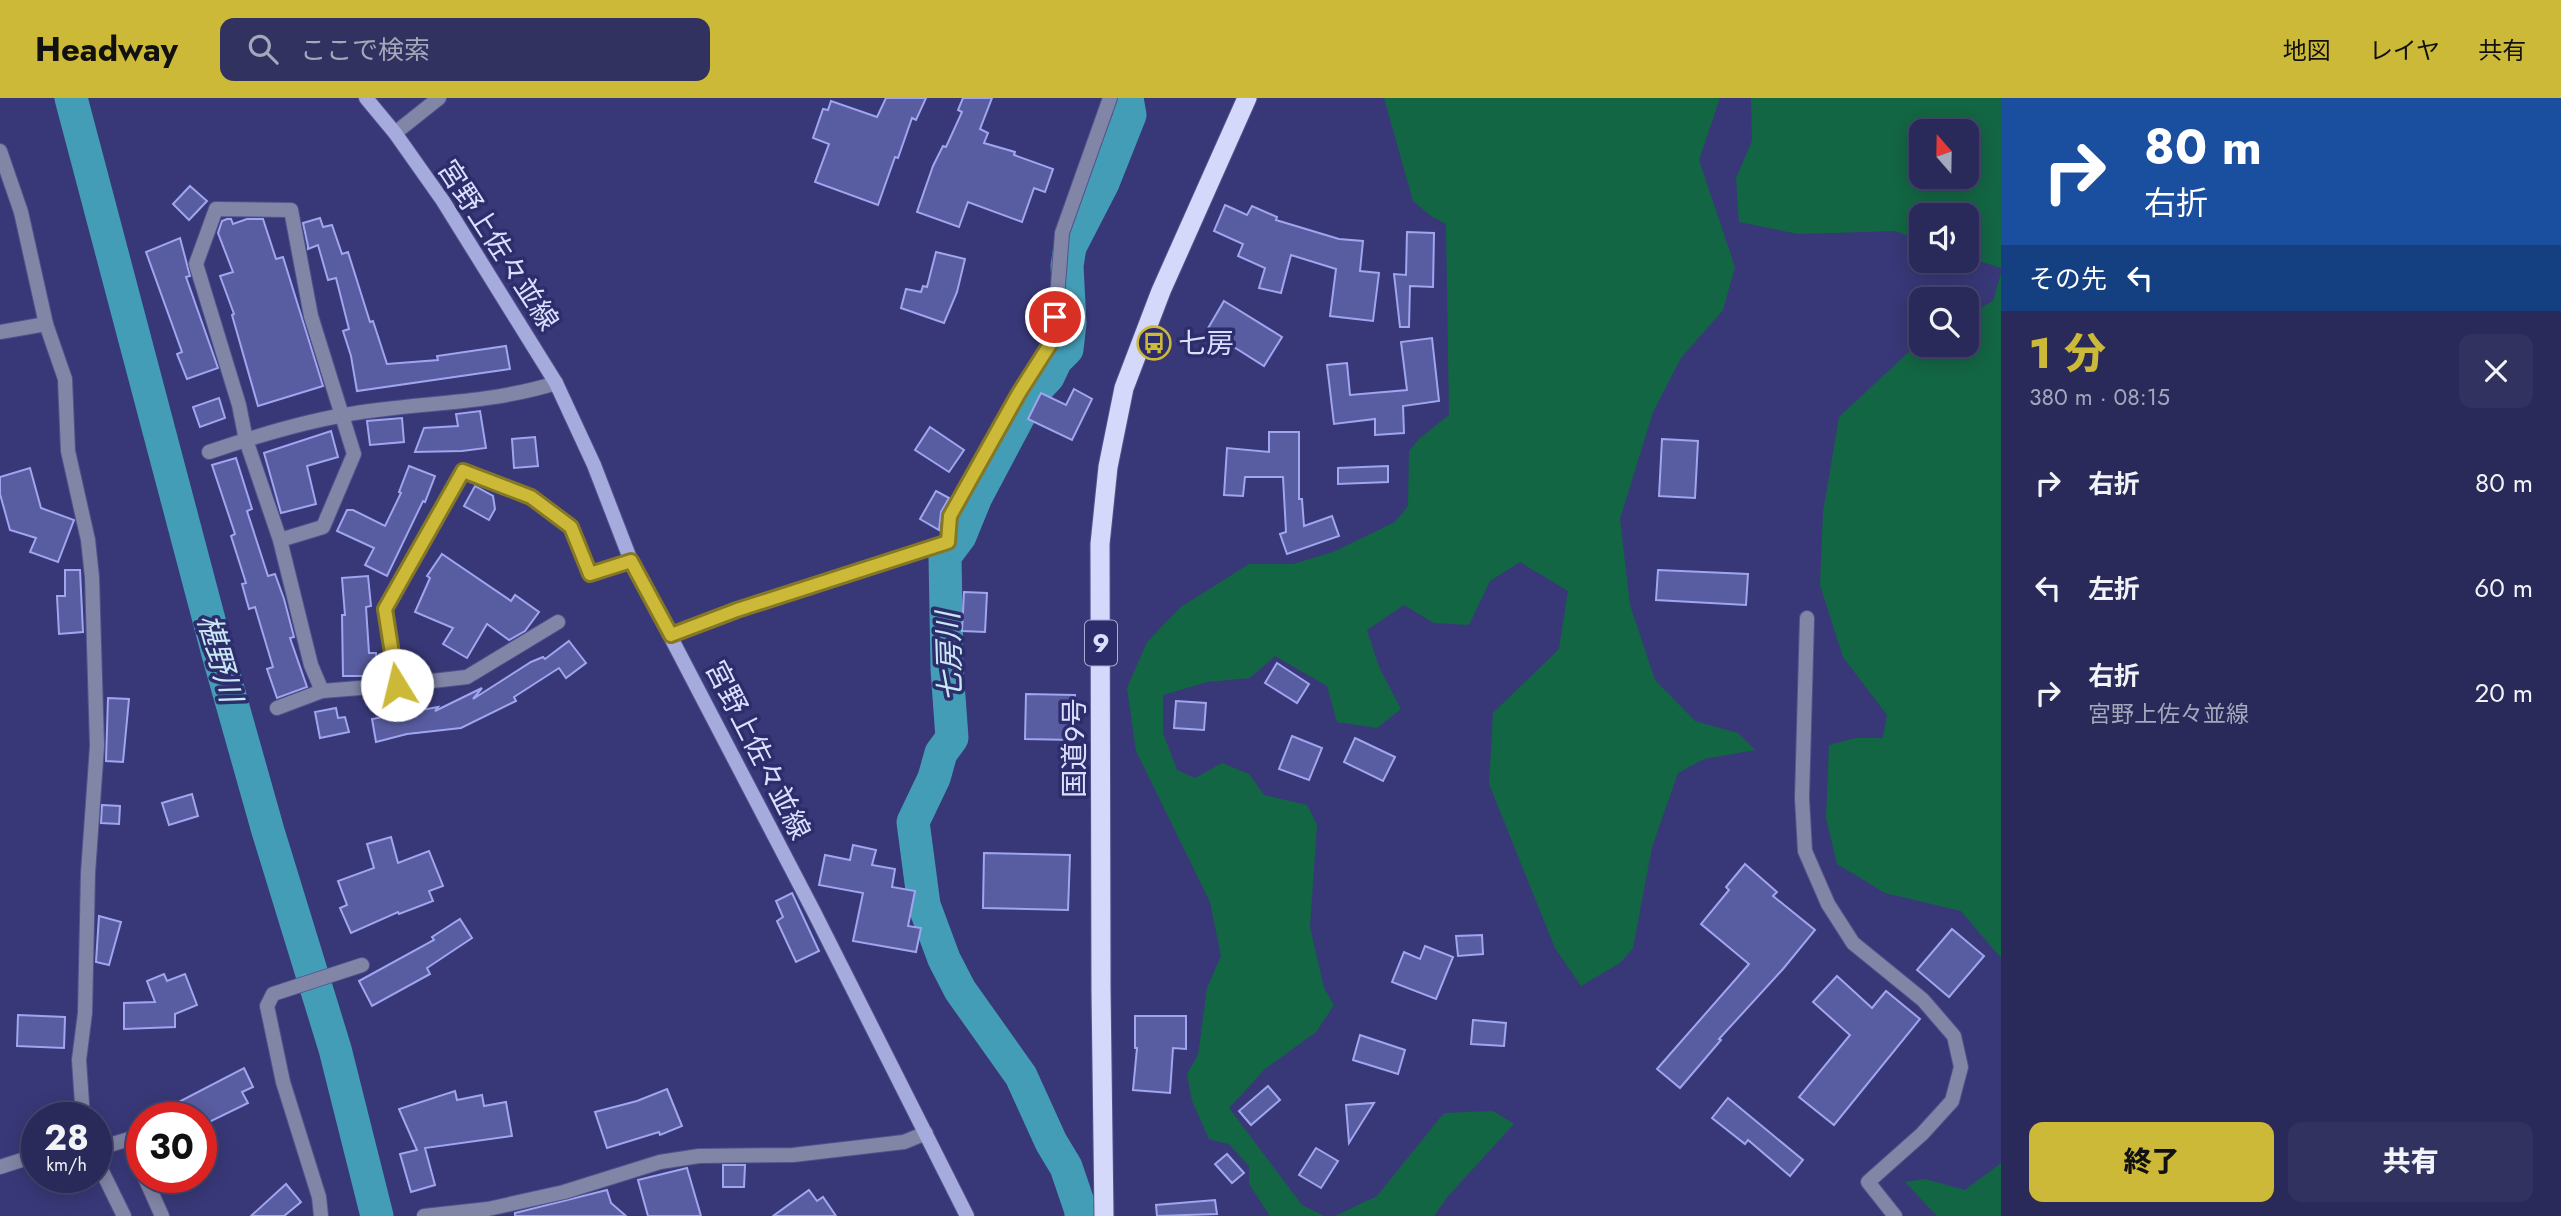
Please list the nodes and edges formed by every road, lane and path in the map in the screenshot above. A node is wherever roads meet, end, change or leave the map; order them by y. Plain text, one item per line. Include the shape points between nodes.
1 (366, 98) edge
2 (439, 98) edge
3 (1110, 98) edge
4 (1247, 98) edge
5 (395, 134) junction
6 (0, 151) edge
7 (46, 324) junction
8 (0, 332) edge
9 (556, 383) junction
10 (343, 415) junction
11 (246, 440) junction
12 (209, 452) dead end
13 (280, 540) junction
14 (631, 561) junction
15 (1807, 618) dead end
16 (558, 622) dead end
17 (671, 635) junction
18 (397, 685) junction
19 (322, 691) junction
20 (277, 708) dead end
21 (362, 965) dead end
22 (82, 1102) edge
23 (926, 1133) junction
24 (21, 1160) edge
25 (0, 1167) edge
26 (112, 1192) edge
27 (152, 1193) edge
28 (489, 1213) edge
29 (124, 1216) edge
30 (162, 1216) edge
31 (321, 1216) edge
32 (424, 1216) edge
33 (967, 1216) edge
34 (1104, 1216) edge
35 (1895, 1216) edge

1 - 5 main road, 宮野上佐々並線
2 - 5 street
3 - 17 street via 1062,233 1054,338 950,516 948,542
4 - 34 highway, 国道9号 / 9 via 1156,303 1124,388 1108,467 1100,544
5 - 9 main road, 宮野上佐々並線 via 487,269
6 - 7 street via 21,212
7 - 8 street
7 - 22 street via 65,379 68,451 92,577 97,746 79,1060
9 - 10 street via 523,393
9 - 14 main road, 宮野上佐々並線
10 - 11 street
10 - 11 street via 311,316 291,210 216,209 197,264
10 - 13 street via 354,454 323,527
11 - 12 street
11 - 13 street
13 - 19 street via 311,665
14 - 17 main road, 宮野上佐々並線
14 - 18 street via 590,574 571,527 531,497 463,471 385,609
15 - 35 street via 1805,852 1828,904 1853,943 1923,1000 1954,1036 1961,1067 1952,1101 1868,1182
16 - 18 street via 467,677
17 - 23 main road, 宮野上佐々並線
18 - 19 street
19 - 20 street
21 - 31 street via 273,994 267,1006
23 - 28 street via 904,1142 793,1155 699,1156 660,1162
23 - 33 main road, 宮野上佐々並線
24 - 25 street
26 - 29 street
27 - 30 street
28 - 32 street

